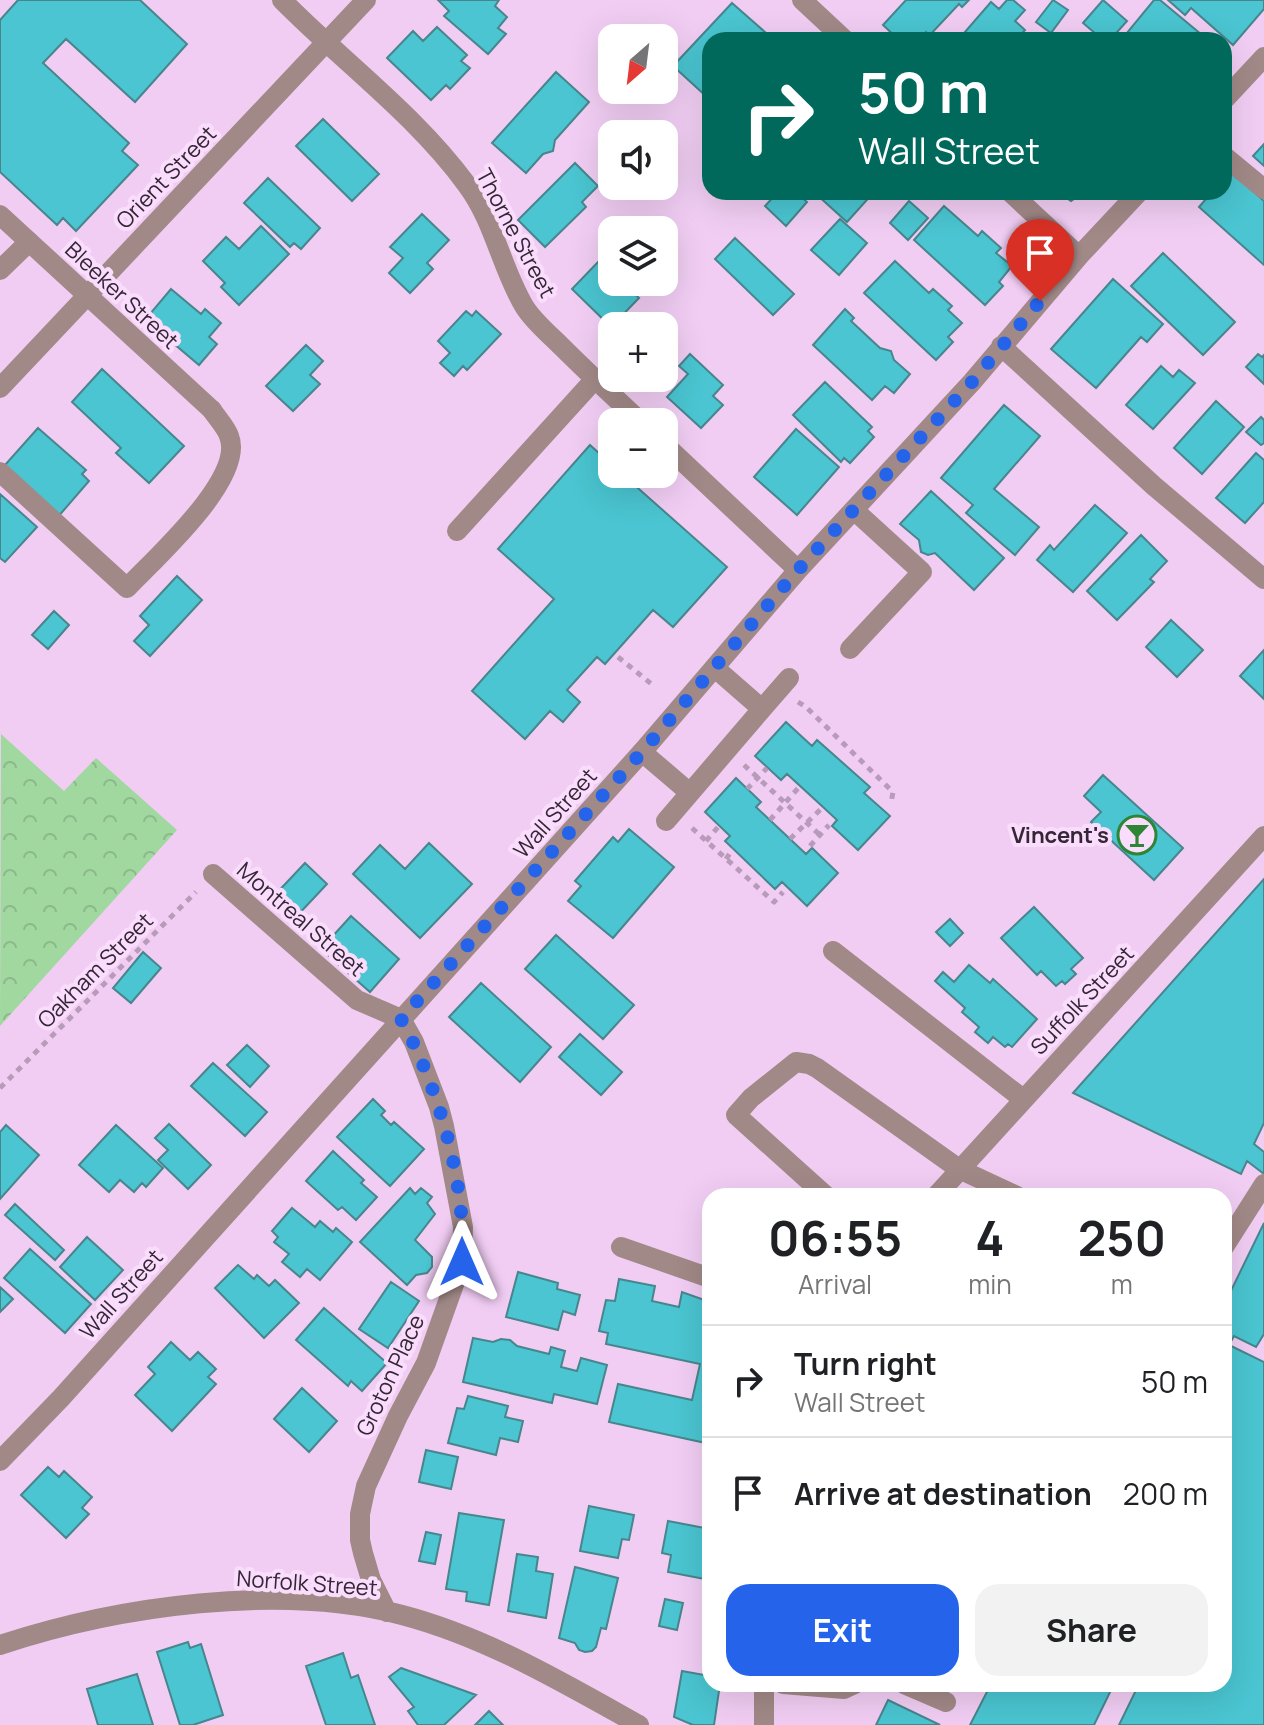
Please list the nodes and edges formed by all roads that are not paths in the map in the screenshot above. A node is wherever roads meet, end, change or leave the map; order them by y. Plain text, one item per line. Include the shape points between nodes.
1 (282, 0) edge
2 (366, 0) edge
3 (802, 0) edge
4 (836, 32) edge
5 (326, 45) junction
6 (1264, 57) edge
7 (1232, 91) edge
8 (1232, 163) edge
9 (1264, 189) edge
10 (1019, 200) edge
11 (1132, 200) edge
12 (0, 215) edge
13 (29, 242) junction
14 (1079, 256) junction
15 (0, 270) edge
16 (87, 295) junction
17 (1001, 346) junction
18 (595, 379) junction
19 (0, 388) edge
20 (626, 408) edge
21 (678, 457) edge
22 (0, 472) edge
23 (854, 510) junction
24 (457, 531) dead end
25 (798, 570) junction
26 (1264, 579) edge
27 (850, 649) dead end
28 (715, 668) junction
29 (784, 684) road end
30 (762, 709) junction
31 (642, 752) junction
32 (690, 793) junction
33 (670, 816) road end
34 (1264, 836) edge
35 (213, 874) road end
36 (833, 951) dead end
37 (401, 1019) junction
38 (1023, 1099) junction
39 (959, 1169) junction
40 (1264, 1184) edge
41 (817, 1188) edge
42 (943, 1188) edge
43 (1000, 1188) edge
44 (1232, 1234) edge
45 (621, 1247) dead end
46 (702, 1275) edge
47 (0, 1461) edge
48 (387, 1612) junction
49 (0, 1645) edge
50 (764, 1692) edge
51 (923, 1692) edge
52 (946, 1702) dead end
53 (628, 1722) edge
54 (764, 1725) edge

1 - 5 street, Thorne Street
2 - 5 street, Orient Street
3 - 4 street
5 - 16 street, Orient Street
5 - 18 street, Thorne Street via 436,146 483,211 525,308
6 - 7 street
8 - 9 street
10 - 14 street
11 - 14 street, Wall Street
12 - 13 street, Bleeker Street
13 - 15 street
13 - 16 street, Bleeker Street
14 - 17 street, Wall Street
16 - 19 street, Orient Street
16 - 22 street, Bleeker Street via 212,410 230,438 222,482 127,588
17 - 23 street, Wall Street
17 - 26 street
18 - 20 street, Thorne Street
18 - 24 street
21 - 25 street
23 - 25 street, Wall Street
23 - 27 street via 922,572
25 - 28 street, Wall Street
28 - 30 street
28 - 31 street, Wall Street
29 - 30 street
30 - 32 street
31 - 32 street
31 - 37 street, Wall Street
32 - 33 street
34 - 38 street, Suffolk Street
35 - 37 street, Montreal Street via 357,1000
36 - 38 street
37 - 47 street, Wall Street
37 - 48 street, Groton Place via 439,1107 463,1242 443,1322 366,1486 360,1514 360,1540 371,1580
38 - 39 street, Suffolk Street
39 - 41 street via 817,1068 796,1062 736,1115
39 - 42 street, Suffolk Street
39 - 43 street
40 - 44 street
45 - 46 street
48 - 49 street, Norfolk Street via 332,1604 201,1602 105,1617
48 - 53 street, Norfolk Street via 467,1637 545,1673
50 - 54 street
51 - 52 street

